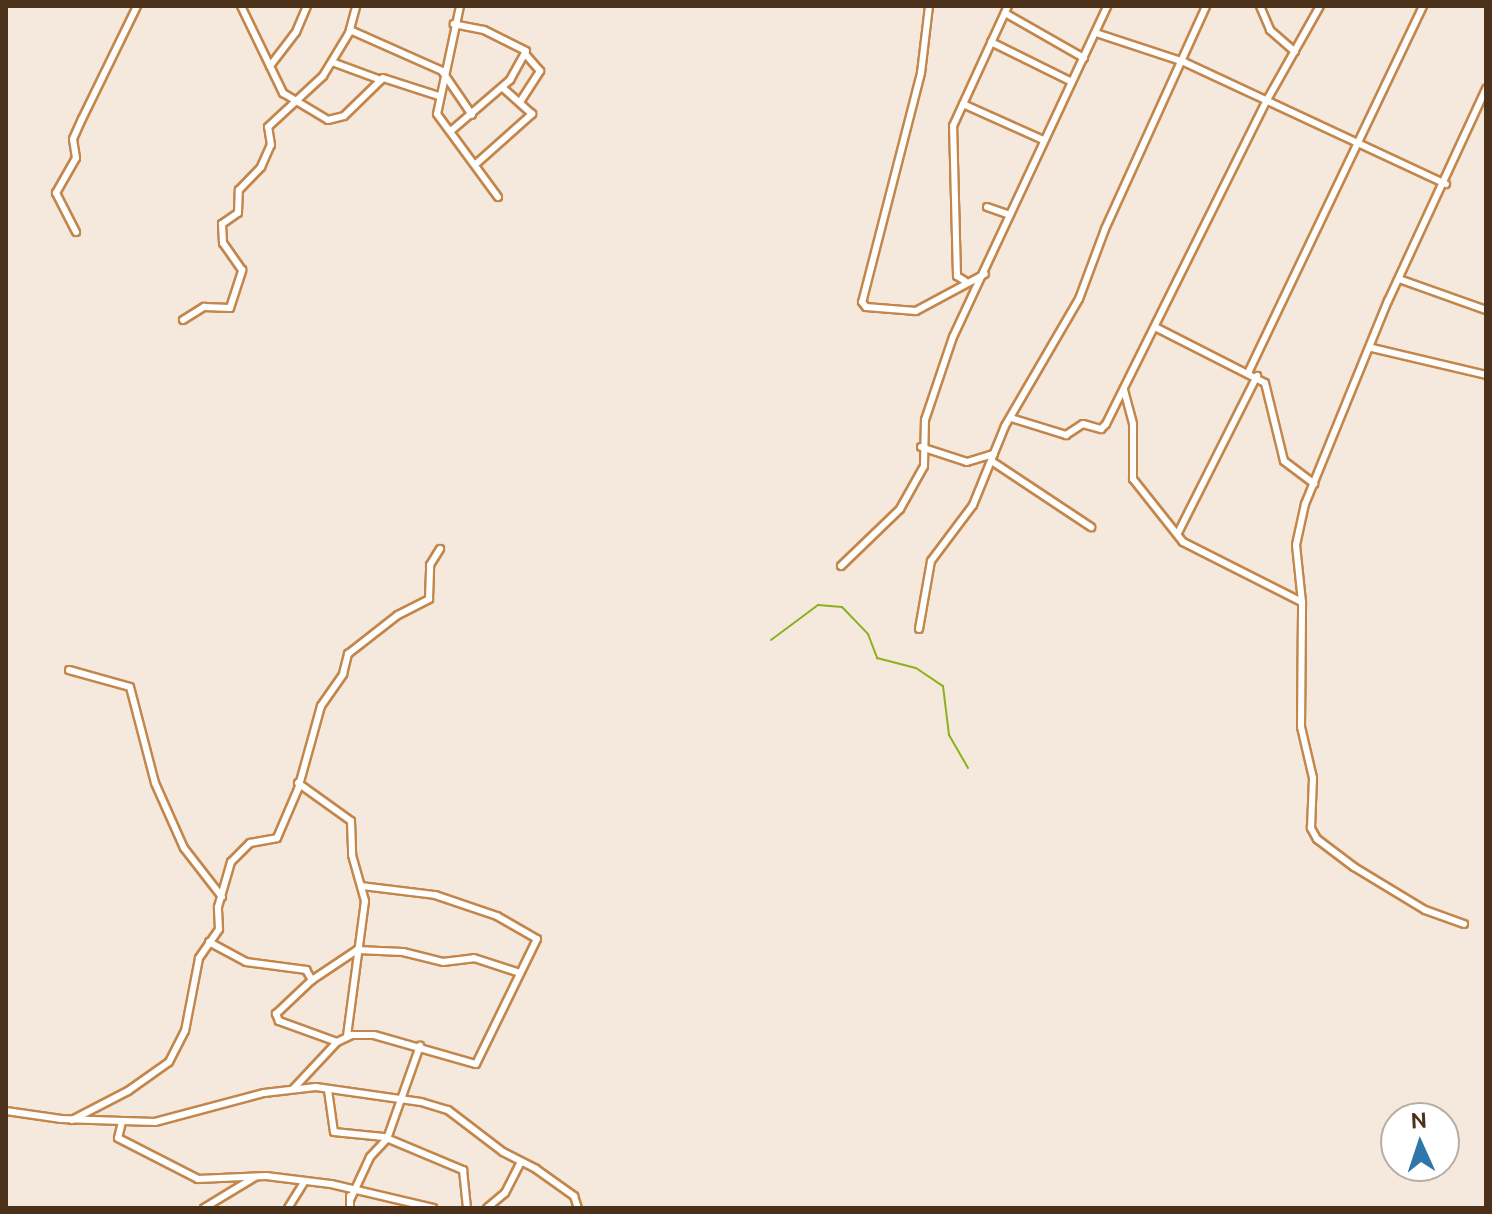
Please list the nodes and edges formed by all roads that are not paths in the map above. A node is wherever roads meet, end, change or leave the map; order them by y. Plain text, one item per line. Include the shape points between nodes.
1 (137, 6) edge
2 (241, 6) edge
3 (307, 6) edge
4 (356, 6) edge
5 (460, 6) edge
6 (929, 6) edge
7 (1107, 6) edge
8 (1206, 6) edge
9 (1260, 6) edge
10 (1320, 6) edge
11 (1423, 6) edge
12 (1006, 9) edge
13 (454, 24) junction
14 (350, 30) junction
15 (1096, 33) junction
16 (991, 42) junction
17 (1295, 52) junction
18 (525, 54) junction
19 (1084, 58) junction
20 (332, 62) junction
21 (1184, 62) junction
22 (270, 66) junction
23 (442, 71) junction
24 (381, 80) junction
25 (1072, 82) junction
26 (503, 88) junction
27 (1486, 89) edge
28 (439, 96) junction
29 (296, 99) junction
30 (1267, 100) junction
31 (520, 102) junction
32 (963, 104) junction
33 (472, 115) junction
34 (452, 130) junction
35 (1043, 140) junction
36 (1356, 144) junction
37 (477, 163) junction
38 (1446, 184) junction
39 (498, 197) dead end
40 (987, 207) dead end
41 (1010, 215) junction
42 (76, 232) dead end
43 (985, 274) junction
44 (1399, 279) junction
45 (965, 281) junction
46 (1486, 310) edge
47 (183, 320) dead end
48 (1157, 328) junction
49 (1372, 348) junction
50 (1248, 373) junction
51 (1486, 375) edge
52 (1257, 376) junction
53 (1123, 387) junction
54 (1011, 418) junction
55 (921, 447) junction
56 (993, 458) junction
57 (1314, 484) junction
58 (1091, 527) dead end
59 (1178, 533) junction
60 (440, 549) dead end
61 (841, 566) dead end
62 (1302, 602) junction
63 (919, 629) dead end
64 (69, 670) dead end
65 (298, 783) junction
66 (362, 886) junction
67 (222, 897) junction
68 (1464, 924) dead end
69 (209, 942) junction
70 (357, 950) junction
71 (520, 973) junction
72 (312, 980) junction
73 (347, 1036) junction
74 (337, 1042) junction
75 (420, 1046) junction
76 (294, 1088) junction
77 (328, 1090) junction
78 (399, 1102) junction
79 (6, 1111) edge
80 (72, 1120) junction
81 (122, 1122) junction
82 (387, 1139) junction
83 (521, 1162) junction
84 (255, 1177) junction
85 (304, 1182) junction
86 (347, 1189) junction
87 (356, 1192) junction
88 (351, 1198) junction
89 (204, 1208) edge
90 (288, 1208) edge
91 (350, 1208) edge
92 (433, 1208) edge
93 (467, 1208) edge
94 (487, 1208) edge
95 (578, 1208) edge

1 - 42 street via 73,139 76,158 56,193
2 - 22 street
3 - 22 street via 296,32
4 - 14 street
5 - 13 street
6 - 45 street via 921,73 862,302 866,307 916,311
7 - 15 street
8 - 21 street
9 - 17 street via 1270,30
10 - 17 street
11 - 36 street
12 - 16 street
12 - 19 street
13 - 18 street via 490,32 521,46
13 - 23 street
14 - 20 street
14 - 23 street
15 - 19 street
15 - 21 street
16 - 25 street
16 - 32 street
17 - 30 street
18 - 26 street
18 - 31 street via 540,71
19 - 25 street
20 - 24 street
20 - 29 street
21 - 30 street
21 - 54 street via 1105,229 1079,299
22 - 29 street via 283,93
23 - 28 street
23 - 33 street
24 - 28 street
24 - 29 street via 344,116 328,120
25 - 35 street
26 - 31 street
26 - 33 street
27 - 38 street
28 - 34 street via 437,115
29 - 47 street via 268,127 271,145 261,167 239,190 238,213 221,227 223,243 242,270 232,305 222,311 204,307
30 - 36 street
30 - 48 street
31 - 37 street via 530,108 531,119
32 - 35 street
32 - 45 street via 953,134 957,276
33 - 34 street
34 - 37 street
35 - 41 street
36 - 38 street
36 - 50 street
37 - 39 street
38 - 44 street via 1420,227
40 - 41 street
41 - 43 street
43 - 45 street
43 - 55 street via 939,375
44 - 46 street
44 - 49 street
48 - 50 street
48 - 53 street
49 - 51 street
49 - 57 street
50 - 52 street
52 - 57 street via 1268,388 1284,461
52 - 59 street
53 - 54 street via 1101,429 1083,424 1066,435
53 - 59 street via 1133,424 1133,479
54 - 56 street
55 - 56 street via 967,462
55 - 61 street via 924,466 900,509
56 - 58 street
56 - 63 street via 973,505 931,561
57 - 62 street via 1296,545
59 - 62 street via 1191,549
60 - 65 street via 430,565 429,599 398,615 348,654 343,674 321,706
62 - 68 street via 1301,727 1313,778 1311,828 1317,839 1354,867 1425,910
64 - 67 street via 130,687 156,786 184,848
65 - 66 street via 350,818
65 - 67 street via 277,838 244,847 231,862
66 - 70 street via 365,901
66 - 71 street via 435,895 534,934 537,939
67 - 69 street via 219,929
69 - 72 street via 246,962 306,970
69 - 80 street via 198,960 185,1031 169,1062
70 - 71 street via 403,952 443,962 474,958
70 - 72 street
70 - 73 street
71 - 75 street via 476,1064
72 - 74 street via 281,1005 276,1017
73 - 74 street
73 - 75 street via 374,1035
74 - 76 street
75 - 78 street
76 - 77 street
76 - 81 street via 166,1121
77 - 78 street
77 - 82 street via 334,1132
78 - 82 street
78 - 83 street via 448,1110
79 - 80 street
80 - 81 street
81 - 84 street via 118,1138 198,1179
82 - 87 street via 370,1157
82 - 93 street via 466,1172
83 - 94 street via 505,1193
83 - 95 street via 572,1194
84 - 85 street
84 - 89 street
85 - 86 street
85 - 90 street
86 - 87 street
86 - 88 street
87 - 88 street
87 - 92 street via 391,1195
88 - 91 street

